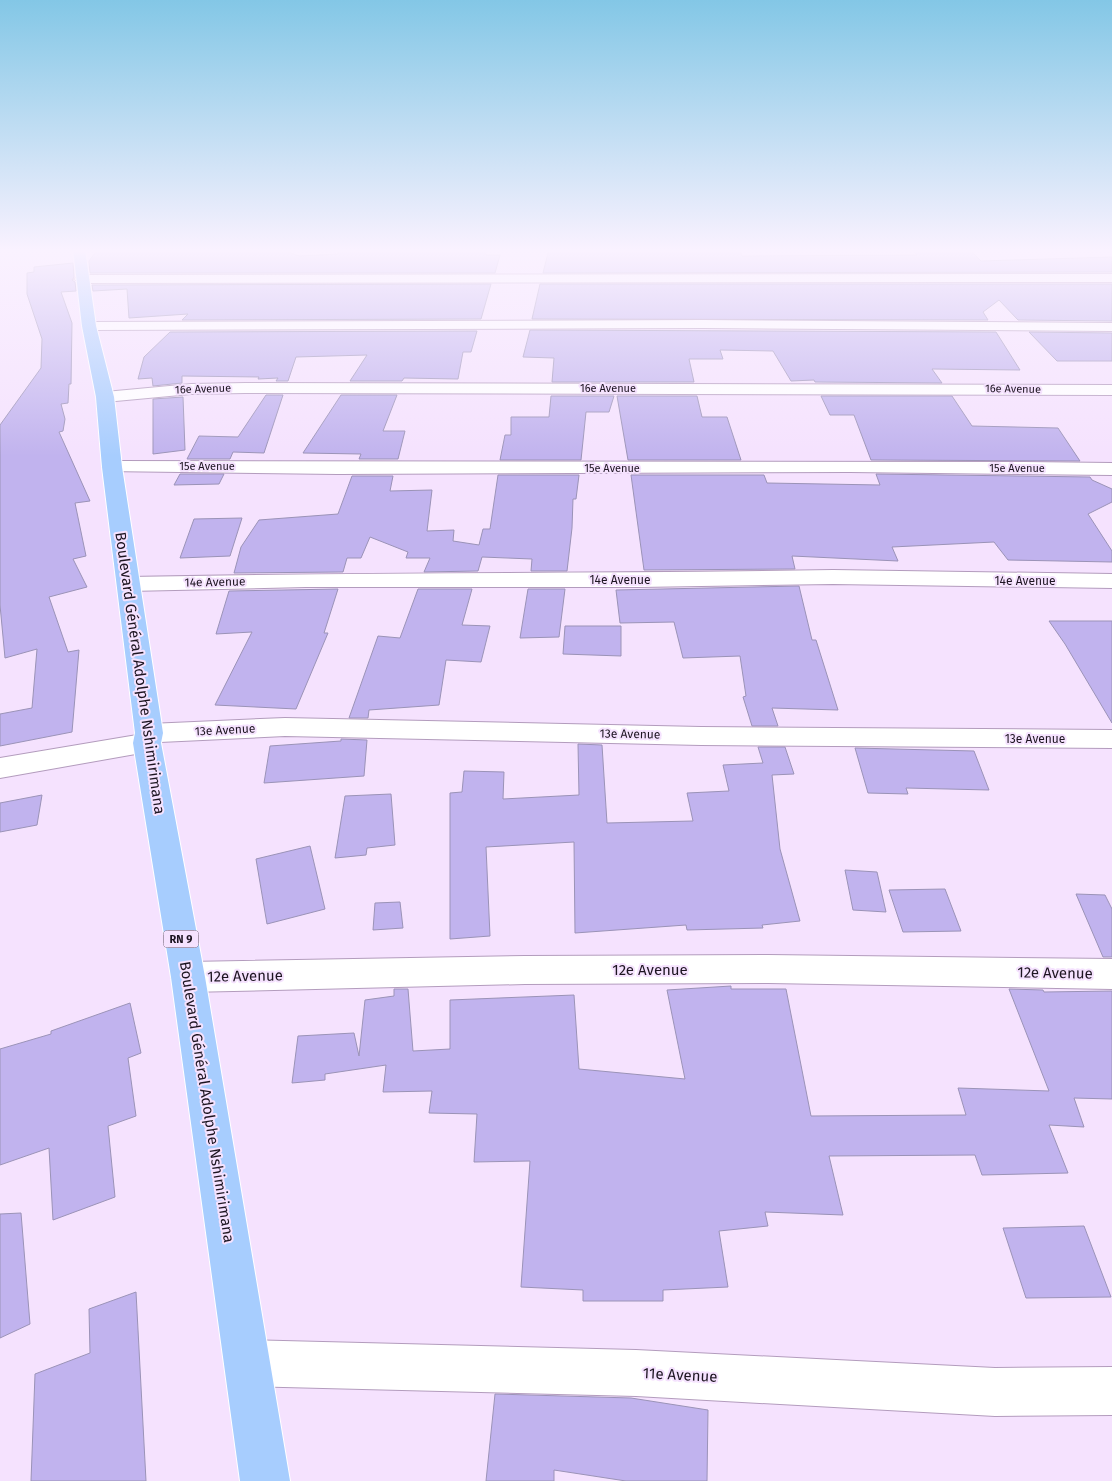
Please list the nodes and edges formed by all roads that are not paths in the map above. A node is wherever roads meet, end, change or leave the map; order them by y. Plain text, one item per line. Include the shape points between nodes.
1 (88, 318) edge
2 (89, 326) junction
3 (1112, 327) edge
4 (1112, 390) edge
5 (105, 397) junction
6 (112, 468) junction
7 (1112, 469) edge
8 (1112, 581) edge
9 (128, 584) junction
10 (148, 738) junction
11 (1112, 739) edge
12 (0, 768) edge
13 (1112, 974) edge
14 (188, 977) junction
15 (247, 1363) junction
16 (1112, 1391) edge
17 (265, 1481) edge

1 - 2 main road, RN 9
2 - 3 street via 702,324
2 - 5 main road, RN 9
4 - 5 street, 16e Avenue via 245,388
5 - 6 main road, Boulevard Général Adolphe Nshimirimana / RN 9
6 - 7 street, 15e Avenue
6 - 9 main road, Boulevard Général Adolphe Nshimirimana / RN 9
8 - 9 street, 14e Avenue via 833,577
9 - 10 main road, Boulevard Général Adolphe Nshimirimana / RN 9
10 - 11 street, 13e Avenue via 285,727 701,736
10 - 12 street, 13e Avenue
10 - 14 main road, Boulevard Général Adolphe Nshimirimana / RN 9
13 - 14 street, 12e Avenue via 758,969
14 - 15 main road, Boulevard Général Adolphe Nshimirimana / RN 9
15 - 16 street, 11e Avenue via 636,1373 994,1392
15 - 17 main road, Boulevard Général Adolphe Nshimirimana / RN 9

